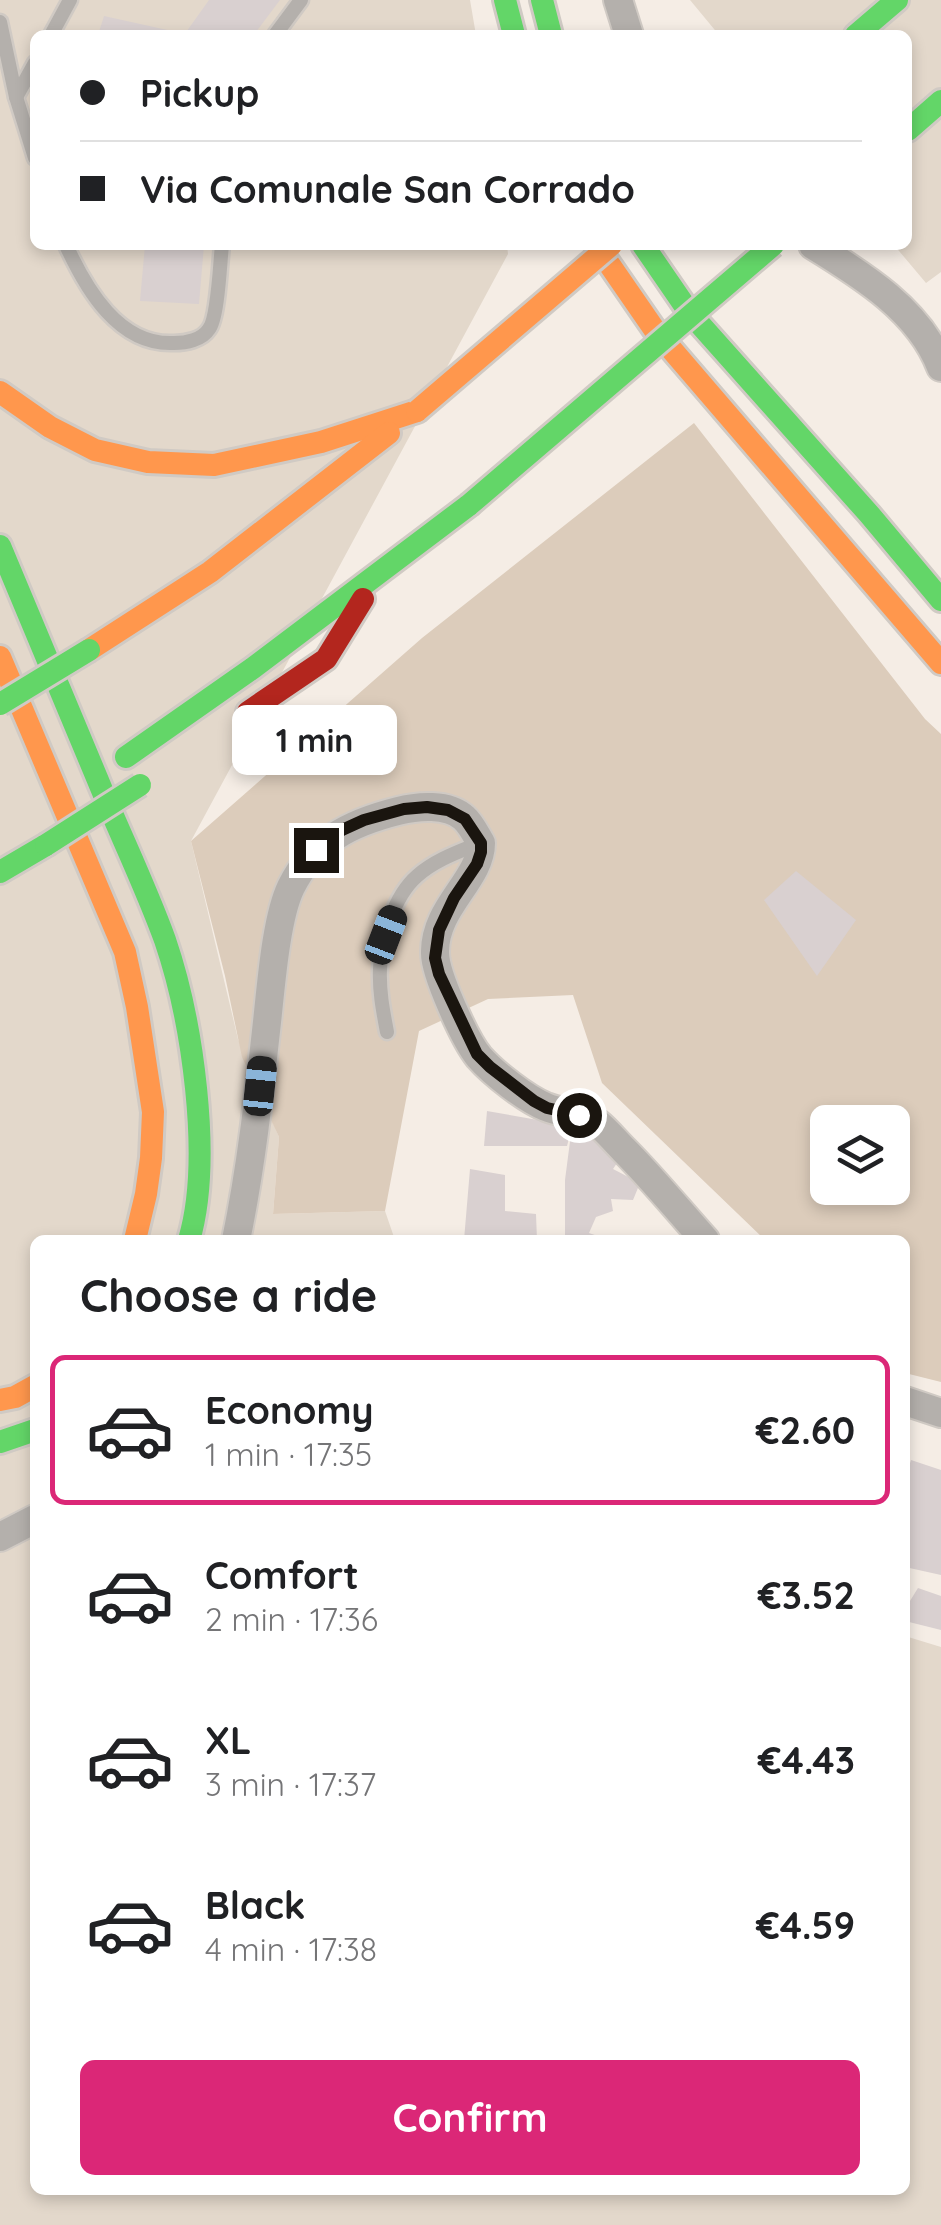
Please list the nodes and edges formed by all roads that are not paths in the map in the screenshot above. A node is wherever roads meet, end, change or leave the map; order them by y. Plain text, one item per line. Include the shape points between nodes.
1 (70, 0) edge
2 (301, 0) edge
3 (504, 0) edge
4 (542, 0) edge
5 (618, 0) edge
6 (897, 0) edge
7 (0, 22) edge
8 (53, 30) edge
9 (280, 30) edge
10 (513, 30) edge
11 (550, 30) edge
12 (627, 30) edge
13 (862, 30) edge
14 (30, 72) edge
15 (16, 97) junction
16 (941, 102) edge
17 (912, 127) edge
18 (30, 142) edge
19 (68, 250) edge
20 (221, 250) edge
21 (599, 250) edge
22 (605, 250) edge
23 (646, 250) edge
24 (767, 250) edge
25 (821, 250) edge
26 (941, 367) edge
27 (0, 392) edge
28 (417, 411) junction
29 (0, 546) edge
30 (378, 574) junction
31 (941, 600) edge
32 (0, 658) edge
33 (941, 664) edge
34 (0, 704) edge
35 (233, 722) dead end
36 (148, 779) dead end
37 (39, 812) dead end
38 (481, 843) junction
39 (0, 872) edge
40 (388, 1032) dead end
41 (136, 1235) edge
42 (190, 1235) edge
43 (237, 1235) edge
44 (701, 1235) edge
45 (30, 1389) edge
46 (0, 1400) edge
47 (910, 1403) edge
48 (941, 1413) edge
49 (30, 1432) edge
50 (0, 1442) edge
51 (30, 1522) edge
52 (0, 1537) edge

1 - 8 lane
2 - 9 lane
3 - 10 highway
4 - 11 highway
5 - 12 street
6 - 13 highway
7 - 15 lane
14 - 15 lane
15 - 18 lane
16 - 17 highway
19 - 20 lane via 106,312 146,340 164,344 198,339 210,329
21 - 33 highway via 654,329
22 - 28 highway, bridge
23 - 31 highway via 689,312
24 - 30 highway, bridge via 469,505
25 - 26 street via 902,310
27 - 28 highway via 95,450 148,462 214,465 321,442
28 - 34 highway, bridge via 210,572
29 - 42 highway via 164,942 182,1004 199,1104 200,1201
30 - 35 highway via 326,659
30 - 37 highway via 253,668
32 - 41 highway via 125,952 153,1112
36 - 39 highway, bridge
38 - 40 lane via 414,878 395,910 380,966
38 - 43 street via 459,814 404,809 342,830 316,850 295,880 282,916
38 - 44 street via 477,864 439,930 435,958 477,1054 534,1101 596,1122
45 - 46 highway
47 - 48 street
49 - 50 highway
51 - 52 street

